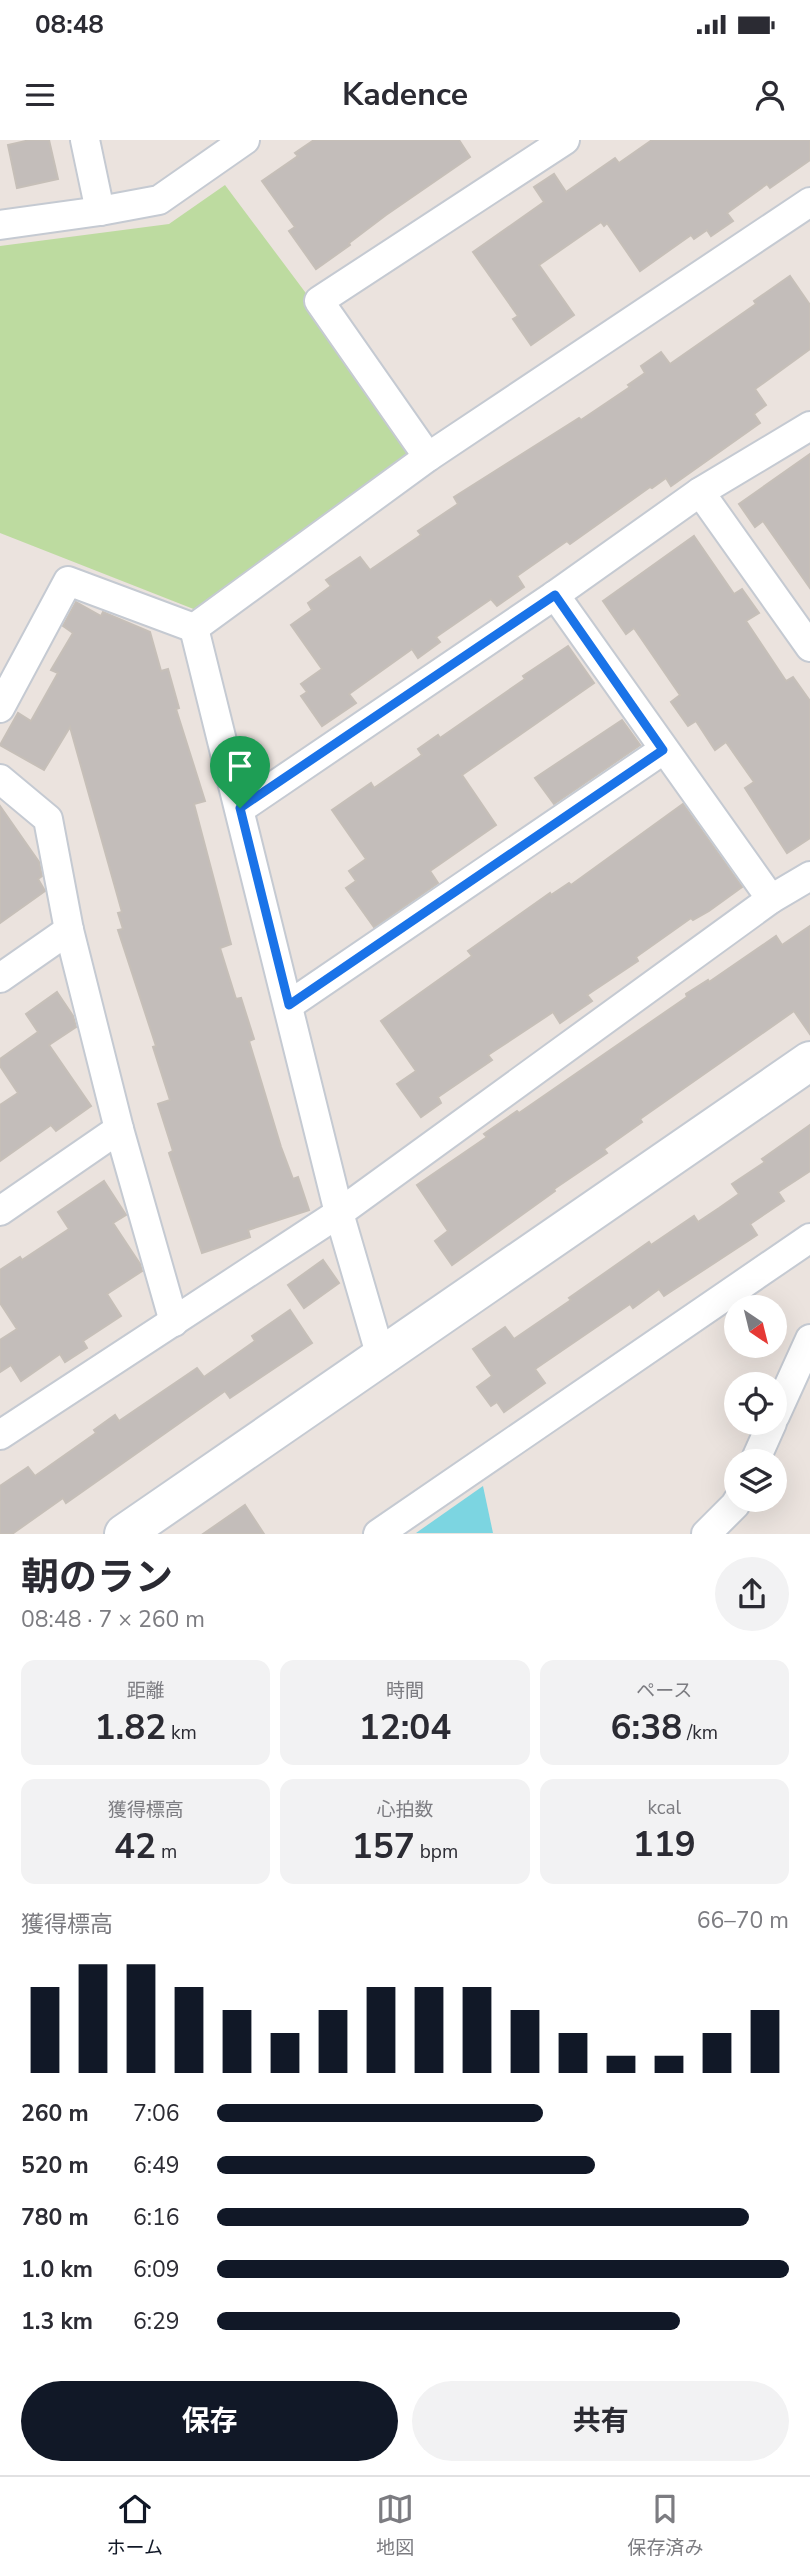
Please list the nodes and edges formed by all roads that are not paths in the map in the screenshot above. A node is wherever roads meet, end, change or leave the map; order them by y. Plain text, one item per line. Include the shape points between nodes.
1 (85, 140) edge
2 (245, 140) edge
3 (565, 140) edge
4 (810, 202) edge
5 (100, 211) junction
6 (0, 225) edge
7 (810, 426) edge
8 (428, 457) junction
9 (700, 492) junction
10 (555, 595) junction
11 (194, 628) junction
12 (810, 647) edge
13 (0, 708) edge
14 (663, 750) junction
15 (0, 779) edge
16 (240, 808) junction
17 (810, 876) edge
18 (771, 899) junction
19 (69, 930) junction
20 (0, 978) edge
21 (289, 1005) junction
22 (810, 1061) edge
23 (119, 1129) junction
24 (0, 1211) edge
25 (339, 1213) junction
26 (810, 1238) edge
27 (174, 1322) junction
28 (810, 1339) edge
29 (382, 1357) junction
30 (787, 1390) edge
31 (0, 1436) edge
32 (728, 1512) edge
33 (124, 1534) edge
34 (378, 1534) edge
35 (706, 1534) edge

1 - 5 street
2 - 5 street via 159,200
3 - 8 street via 320,301
4 - 8 street
5 - 6 street
7 - 9 street
8 - 11 street
9 - 10 street
9 - 12 street
10 - 14 street
10 - 16 street
11 - 13 street via 68,581
11 - 16 street
14 - 18 street
14 - 21 street
15 - 19 street via 48,820
16 - 21 street
17 - 18 street
18 - 25 street
19 - 20 street
19 - 23 street
21 - 25 street
22 - 29 street
23 - 24 street
23 - 27 street
25 - 27 street
25 - 29 street
26 - 34 street
27 - 31 street
28 - 30 street
29 - 33 street
32 - 35 street

